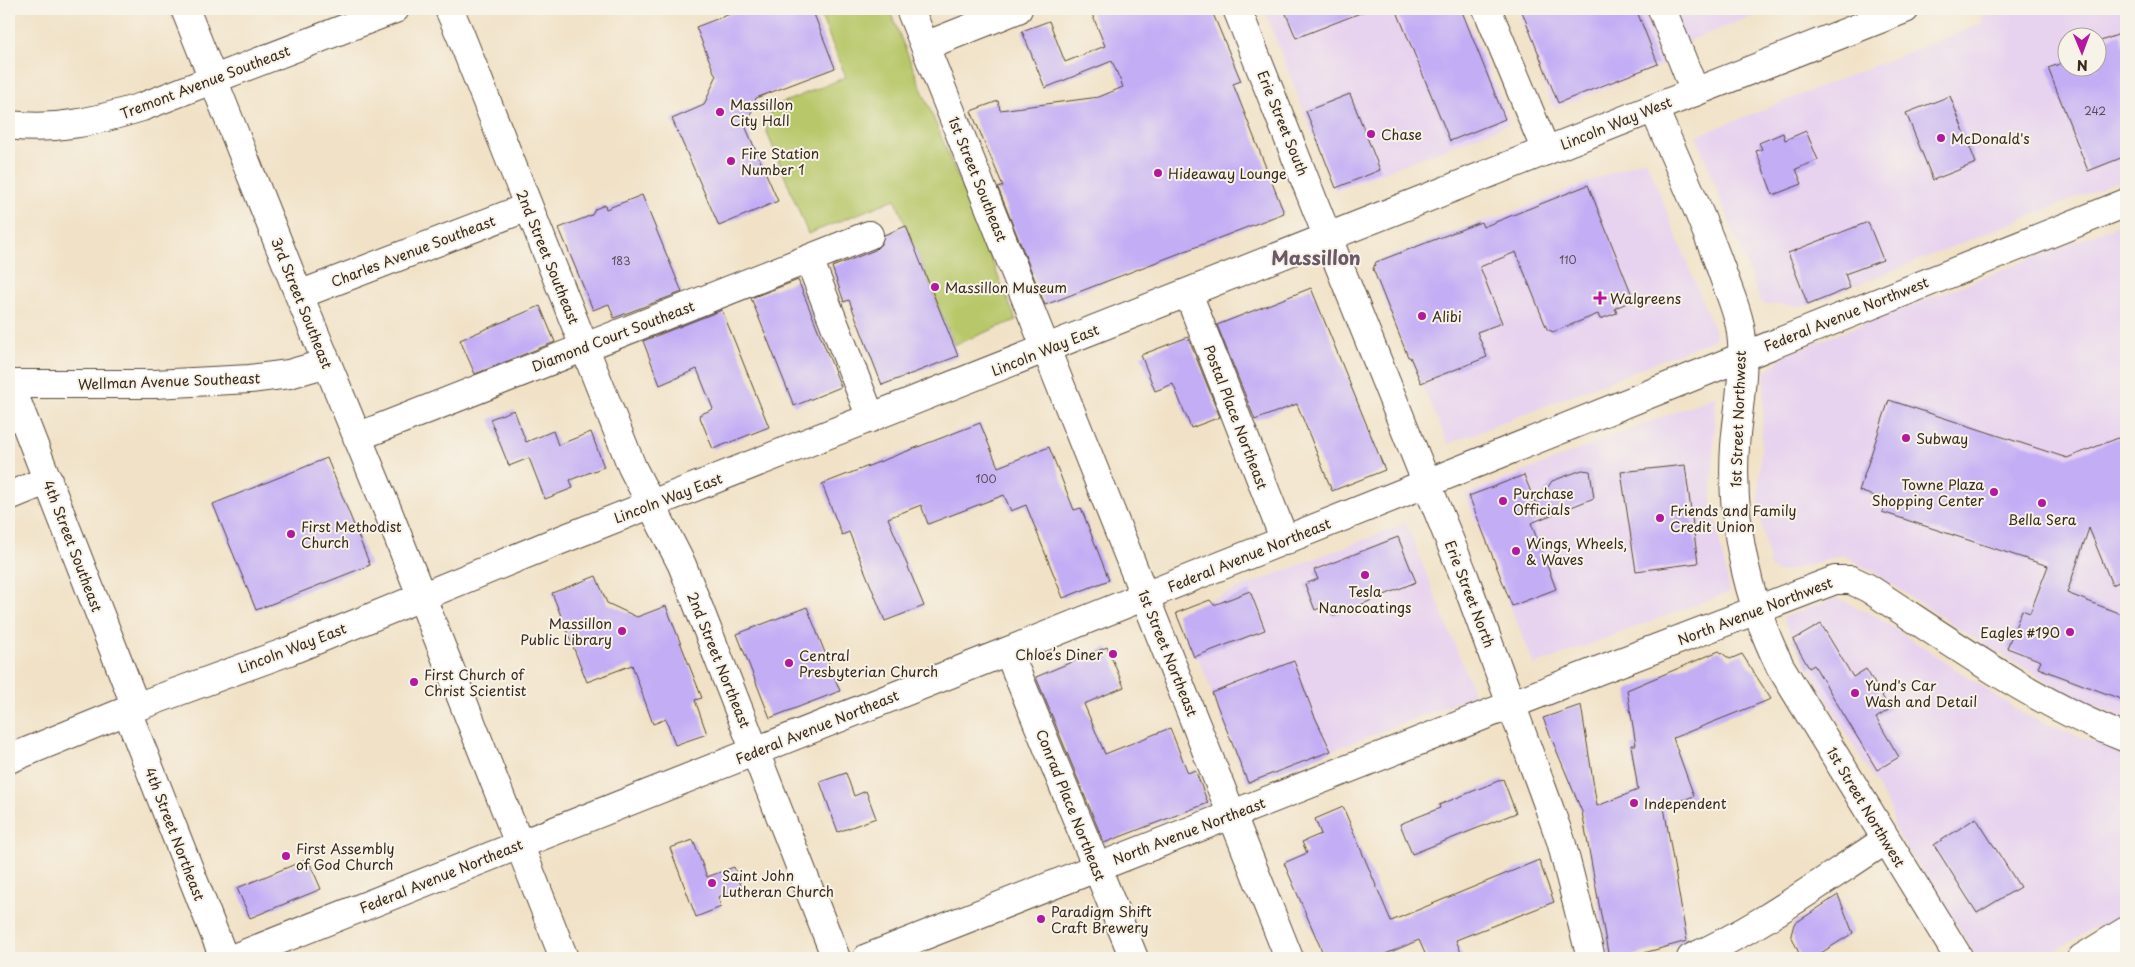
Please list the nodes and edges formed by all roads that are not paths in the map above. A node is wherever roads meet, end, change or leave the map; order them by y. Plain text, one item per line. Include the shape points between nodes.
1 (185, 9) edge
2 (395, 9) edge
3 (449, 9) edge
4 (910, 9) edge
5 (1018, 9) edge
6 (1237, 9) edge
7 (1487, 9) edge
8 (1662, 9) edge
9 (1905, 9) edge
10 (925, 46) junction
11 (213, 80) junction
12 (1695, 92) junction
13 (1654, 108) junction
14 (9, 125) edge
15 (1546, 151) junction
16 (2126, 203) edge
17 (528, 207) junction
18 (869, 235) dead end
19 (1328, 238) junction
20 (809, 259) junction
21 (1188, 294) junction
22 (299, 295) junction
23 (584, 348) junction
24 (1046, 349) junction
25 (1742, 356) junction
26 (327, 363) junction
27 (11, 384) edge
28 (871, 418) junction
29 (357, 437) junction
30 (48, 480) junction
31 (1428, 484) junction
32 (9, 496) edge
33 (651, 505) junction
34 (1285, 541) junction
35 (421, 596) junction
36 (1146, 596) junction
37 (1757, 610) junction
38 (1008, 652) junction
39 (1511, 705) junction
40 (132, 709) junction
41 (2126, 738) edge
42 (756, 751) junction
43 (9, 759) edge
44 (1232, 814) junction
45 (1886, 840) junction
46 (519, 845) junction
47 (1097, 867) junction
48 (2126, 931) edge
49 (224, 958) edge
50 (234, 958) edge
51 (564, 958) edge
52 (836, 958) edge
53 (867, 958) edge
54 (1134, 958) edge
55 (1289, 958) edge
56 (1591, 958) edge
57 (1691, 958) edge
58 (1959, 958) edge
59 (2082, 958) edge

1 - 11 street, 3rd Street Southeast
2 - 11 street, Tremont Avenue Southeast
3 - 17 street, 2nd Street Southeast
4 - 10 street, 1st Street Southeast
5 - 10 street
6 - 19 street, Erie Street South
7 - 15 street
8 - 12 street
9 - 12 street, Lincoln Way West
10 - 24 street, 1st Street Southeast
11 - 14 street, Tremont Avenue Southeast via 142,107 84,124
11 - 22 street, 3rd Street Southeast
12 - 13 street, Lincoln Way West
13 - 15 street, Lincoln Way West
13 - 25 street, 1st Street Northwest via 1687,182 1733,303 1740,326
15 - 19 street, Lincoln Way West
16 - 25 street, Federal Avenue Northwest
17 - 22 street, Charles Avenue Southeast
17 - 23 street, 2nd Street Southeast
18 - 20 street, Diamond Court Southeast
19 - 21 street, Lincoln Way East
19 - 31 street, Erie Street North
20 - 23 street, Diamond Court Southeast
20 - 28 street
21 - 24 street, Lincoln Way East
21 - 34 street, Postal Place Northeast
22 - 26 street, 3rd Street Southeast
23 - 29 street, Diamond Court Southeast
23 - 33 street, 2nd Street Southeast via 632,467
24 - 28 street, Lincoln Way East
24 - 36 street, 1st Street Northeast
25 - 31 street, Federal Avenue Northwest
25 - 37 street, 1st Street Northwest via 1735,494 1739,530
26 - 27 street, Wellman Avenue Southeast via 289,374 250,379 154,384
26 - 29 street, 3rd Street Southeast
27 - 30 street, 4th Street Southeast
28 - 33 street, Lincoln Way East
29 - 35 street, 3rd Street Southeast
30 - 32 street
30 - 40 street, 4th Street Southeast
31 - 34 street, Federal Avenue Northeast
31 - 39 street, Erie Street North
33 - 35 street, Lincoln Way East
33 - 42 street, 2nd Street Northeast via 682,565
34 - 36 street, Federal Avenue Northeast
35 - 40 street, Lincoln Way East via 289,651
35 - 46 street, 3rd Street Southeast
36 - 38 street, Federal Avenue Northeast
36 - 44 street, 1st Street Northeast
37 - 39 street, North Avenue Northwest
37 - 41 street, North Avenue Northwest via 1821,584 1851,580 2012,681 2076,717
37 - 45 street, 1st Street Northwest via 1780,666
38 - 42 street, Federal Avenue Northeast
38 - 47 street, Conrad Place Northeast
39 - 44 street, North Avenue Northeast
39 - 56 street, Erie Street North via 1561,841
40 - 43 street, Lincoln Way East
40 - 49 street, 4th Street Northeast
42 - 46 street, Federal Avenue Northeast
42 - 52 street, 2nd Street Northeast
44 - 47 street, North Avenue Northeast
44 - 55 street, 1st Street Northeast
45 - 57 street via 1777,911
45 - 58 street, 1st Street Northwest
46 - 50 street, Federal Avenue Northeast
46 - 51 street, 3rd Street Southeast
47 - 53 street, North Avenue Northeast
47 - 54 street, Conrad Place Northeast
48 - 59 street

